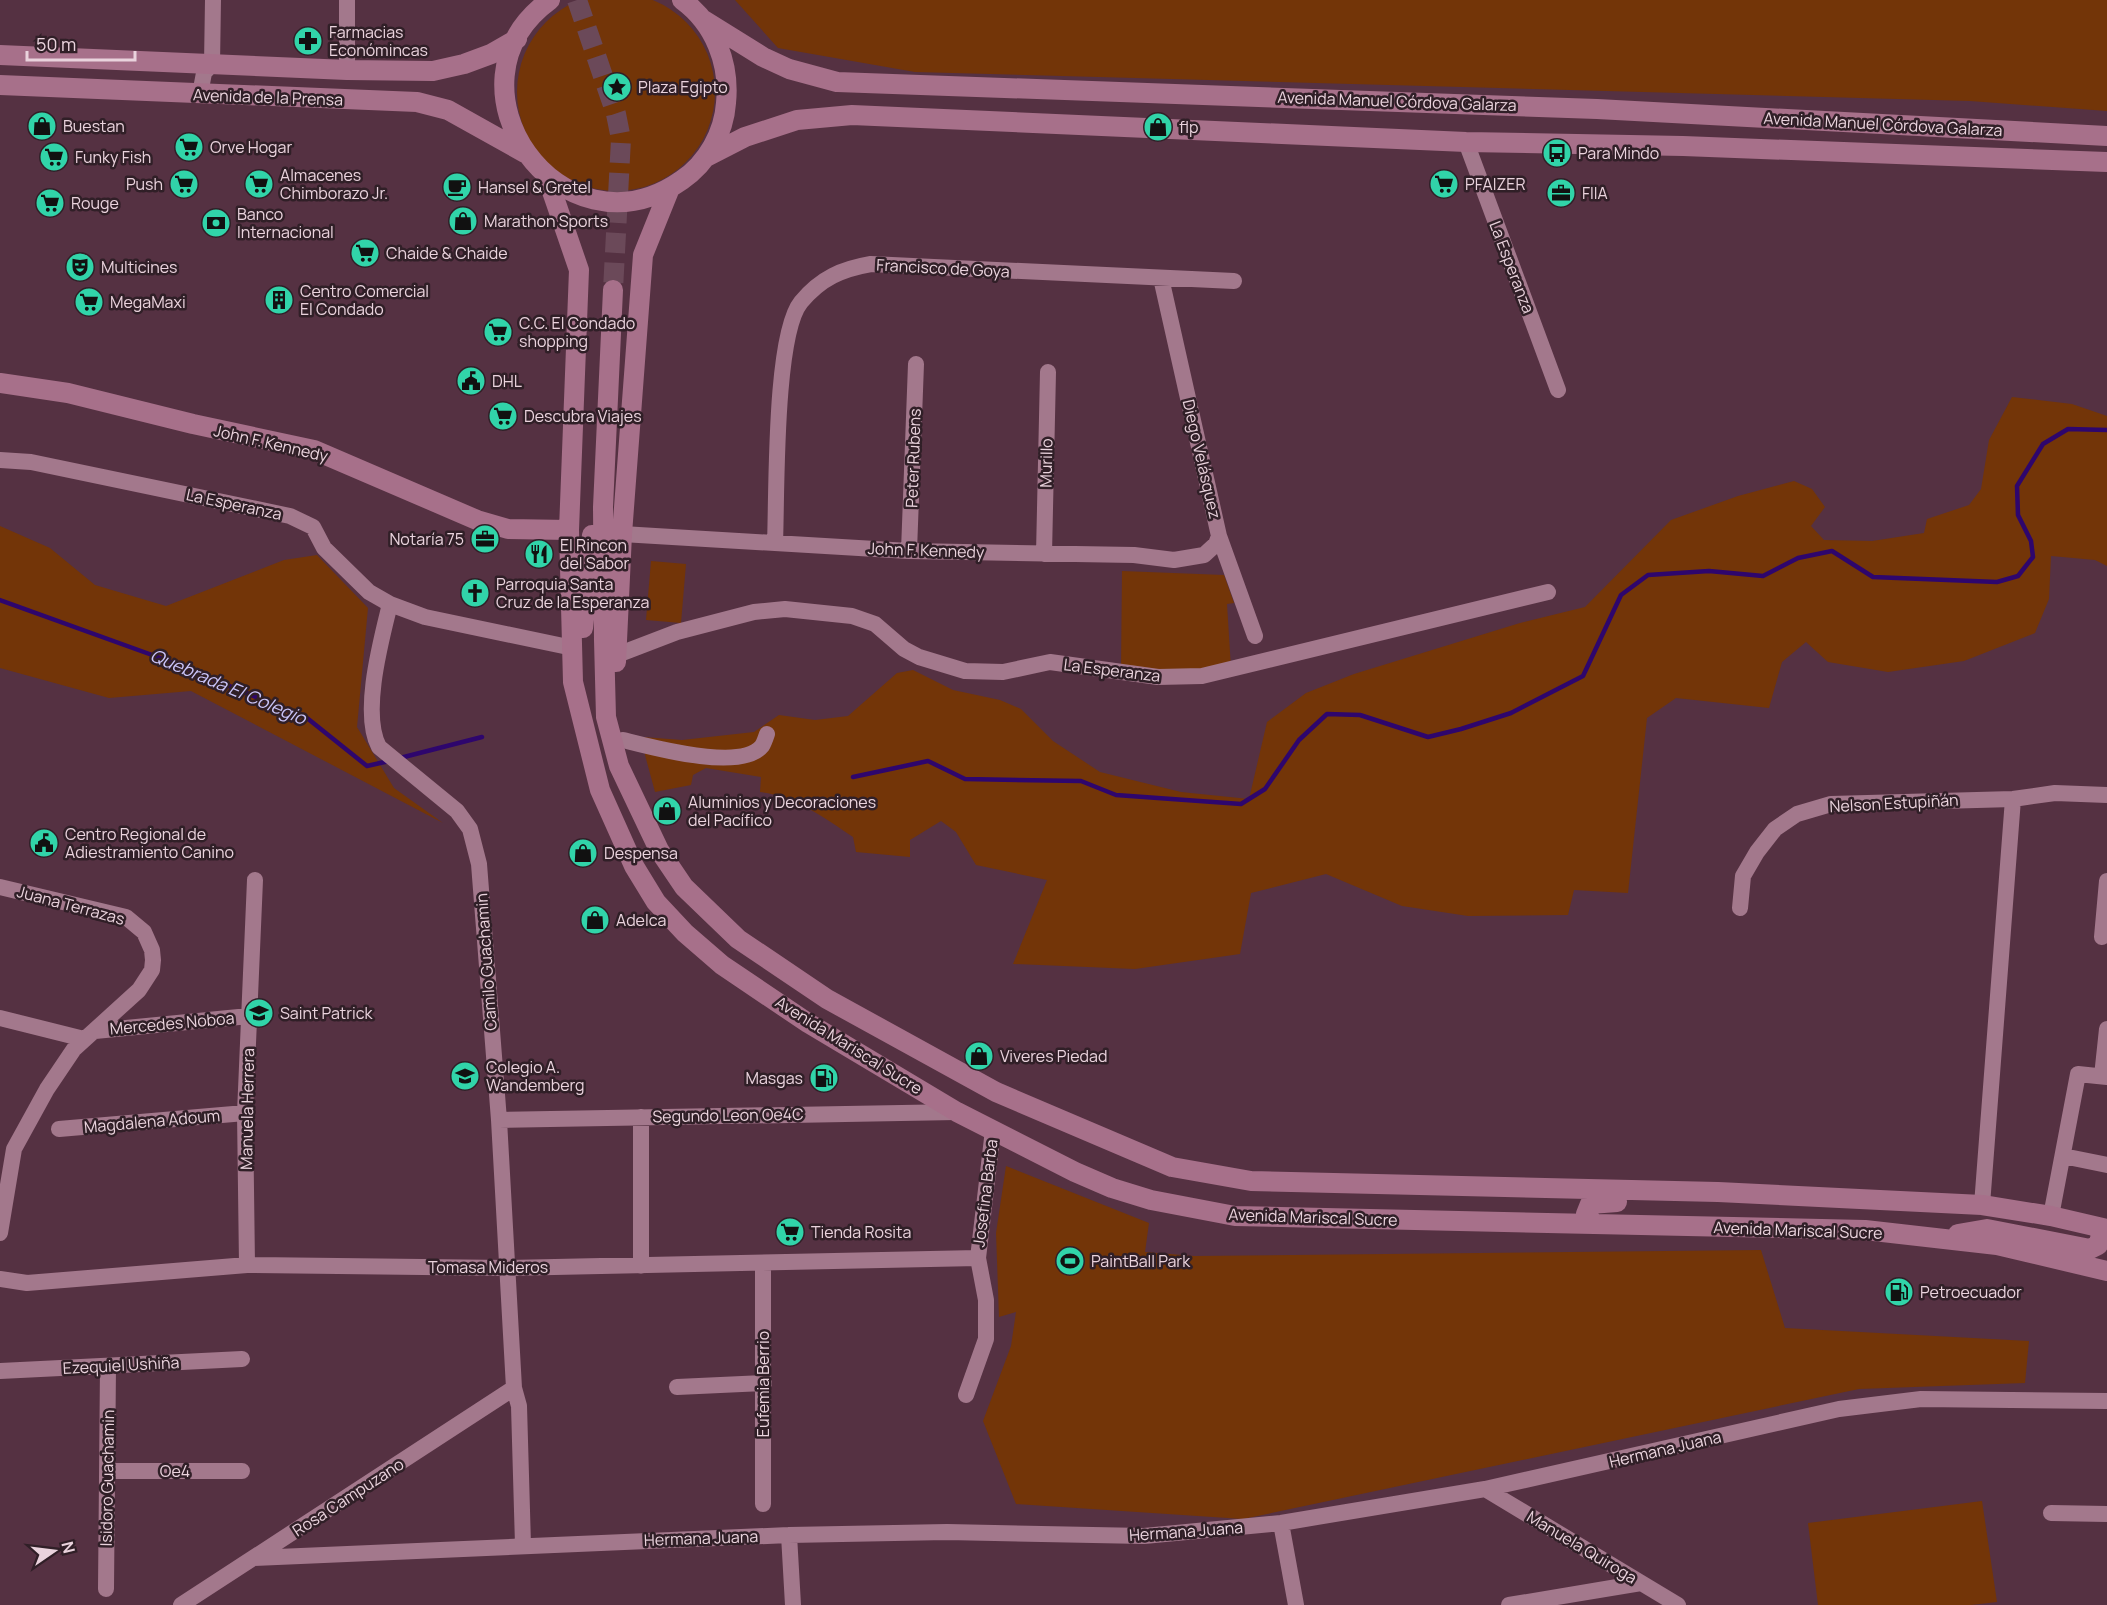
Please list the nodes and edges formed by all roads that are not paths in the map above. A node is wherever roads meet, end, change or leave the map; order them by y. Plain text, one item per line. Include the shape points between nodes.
1 (213, 0) edge
2 (347, 0) edge
3 (534, 0) edge
4 (550, 0) edge
5 (682, 0) edge
6 (702, 18) junction
7 (529, 20) junction
8 (517, 39) junction
9 (0, 56) edge
10 (212, 64) junction
11 (347, 70) junction
12 (0, 85) edge
13 (200, 94) junction
14 (1878, 124) junction
15 (2071, 135) junction
16 (2107, 136) edge
17 (1466, 142) junction
18 (525, 153) junction
19 (1877, 154) junction
20 (706, 157) junction
21 (2070, 162) junction
22 (2107, 162) edge
23 (547, 177) junction
24 (670, 188) junction
25 (1161, 278) junction
26 (1234, 281) dead end
27 (916, 364) dead end
28 (1048, 372) dead end
29 (0, 383) edge
30 (1558, 390) dead end
31 (0, 460) edge
32 (569, 530) junction
33 (621, 534) junction
34 (1219, 536) junction
35 (775, 543) junction
36 (909, 551) junction
37 (1044, 554) junction
38 (1548, 592) dead end
39 (390, 604) junction
40 (1255, 636) dead end
41 (573, 648) junction
42 (617, 655) junction
43 (582, 721) junction
44 (767, 734) dead end
45 (623, 740) junction
46 (2107, 795) edge
47 (2013, 799) junction
48 (638, 809) junction
49 (255, 880) dead end
50 (2107, 881) edge
51 (0, 887) edge
52 (1740, 908) dead end
53 (2102, 938) dead end
54 (249, 1016) junction
55 (0, 1018) edge
56 (2107, 1029) edge
57 (90, 1035) junction
58 (2104, 1076) edge
59 (957, 1112) junction
60 (245, 1113) junction
61 (640, 1117) junction
62 (499, 1120) junction
63 (59, 1129) dead end
64 (993, 1130) junction
65 (7, 1147) edge
66 (2063, 1156) junction
67 (2107, 1166) edge
68 (1718, 1192) junction
69 (1982, 1206) junction
70 (2051, 1216) junction
71 (1594, 1224) junction
72 (2102, 1228) edge
73 (0, 1233) edge
74 (1934, 1238) junction
75 (978, 1258) junction
76 (763, 1264) junction
77 (246, 1265) junction
78 (641, 1266) junction
79 (506, 1268) junction
80 (2107, 1271) edge
81 (0, 1279) edge
82 (242, 1359) dead end
83 (108, 1366) junction
84 (0, 1371) edge
85 (764, 1383) junction
86 (677, 1387) dead end
87 (514, 1388) junction
88 (966, 1395) dead end
89 (2107, 1401) edge
90 (108, 1471) junction
91 (242, 1471) dead end
92 (1485, 1489) junction
93 (763, 1504) dead end
94 (2051, 1513) dead end
95 (2107, 1514) edge
96 (1281, 1523) junction
97 (789, 1535) junction
98 (523, 1545) junction
99 (254, 1558) junction
100 (1641, 1583) junction
101 (106, 1589) dead end
102 (181, 1605) edge
103 (793, 1605) edge
104 (1296, 1605) edge
105 (1509, 1605) edge
106 (1678, 1605) edge

1 - 10 street
2 - 11 street
3 - 7 main road
4 - 7 main road
5 - 6 main road
6 - 14 main road, Avenida Manuel Córdova Galarza via 763,57 789,69 837,82 1597,109
6 - 20 main road via 716,39 728,87 726,112
7 - 8 main road
8 - 11 main road, Avenida de la Prensa via 491,54 433,71
8 - 18 main road via 509,61 506,97 513,132
9 - 10 main road, Avenida de la Prensa
10 - 11 main road, Avenida de la Prensa
10 - 13 street via 204,73
12 - 13 main road, Avenida de la Prensa
13 - 18 main road, Avenida de la Prensa via 434,105
14 - 15 main road, Avenida Manuel Córdova Galarza
14 - 19 main road
15 - 16 main road, Avenida Manuel Córdova Galarza
15 - 21 main road
17 - 19 main road, Avenida Manuel Córdova Galarza
17 - 20 main road, Avenida Manuel Córdova Galarza via 852,115 797,120 745,137
17 - 30 street, La Esperanza
18 - 23 main road
19 - 21 main road, Avenida Manuel Córdova Galarza
20 - 24 main road
21 - 22 main road, Avenida Manuel Córdova Galarza
23 - 24 main road via 569,191 618,202 645,198
23 - 32 main road, Avenida Mariscal Sucre via 579,270
24 - 33 main road, Avenida Mariscal Sucre via 643,255
25 - 26 street, Francisco de Goya
25 - 34 street, Diego Velásquez
25 - 35 street, Francisco de Goya via 872,264 833,273 800,303 785,344
27 - 36 street, Peter Rubens
28 - 37 street, Murillo
29 - 32 main road, John F. Kennedy via 68,393 314,450 477,520 508,529
31 - 39 street, La Esperanza via 31,462 290,516 313,527 324,548 369,592
32 - 41 main road, Avenida Mariscal Sucre
33 - 35 street, John F. Kennedy
33 - 42 main road, Avenida Mariscal Sucre
34 - 37 street, John F. Kennedy via 1210,551 1195,558
34 - 40 street, Diego Velásquez
35 - 36 street, John F. Kennedy
36 - 37 street, John F. Kennedy
38 - 42 street, La Esperanza via 1202,676 1148,676 1050,662 1003,672 965,671 919,657 875,624 852,616 785,609 754,612 677,632
39 - 41 street, La Esperanza via 424,617
39 - 62 street, Camilo Guachamin via 374,669 372,734 379,747 457,811 470,829 479,864
41 - 43 main road, Avenida Mariscal Sucre via 573,682
42 - 45 main road, Avenida Mariscal Sucre via 615,680
43 - 48 main road, Avenida Mariscal Sucre via 583,628 610,290 603,507 606,717 619,766
43 - 59 main road, Avenida Mariscal Sucre via 600,790 634,866 656,902 685,933 722,965 808,1023
44 - 45 street via 757,750 728,758
45 - 48 main road, Avenida Mariscal Sucre
46 - 47 street, Nelson Estupiñán via 2055,793
47 - 52 street, Nelson Estupiñán via 1831,804 1797,814 1775,829 1757,852 1743,876
47 - 69 street
48 - 68 main road, Avenida Mariscal Sucre via 684,887 709,914 738,939 827,999 996,1092 1172,1167 1251,1181
49 - 54 street, Manuela Herrera
50 - 53 street
51 - 57 street, Juana Terrazas via 126,917 144,932 153,960 147,980
54 - 57 street, Mercedes Noboa
54 - 60 street, Manuela Herrera
55 - 57 street, Mercedes Noboa
56 - 58 street
57 - 65 street, Juana Terrazas via 46,1089
58 - 66 street via 2078,1074
59 - 61 street, Segundo Leon Oe4C
59 - 64 main road, Avenida Mariscal Sucre
60 - 63 street, Magdalena Adoum
60 - 77 street, Manuela Herrera
61 - 62 street, Segundo Leon Oe4C
61 - 78 street
62 - 79 street, Camilo Guachamin
64 - 71 main road, Avenida Mariscal Sucre via 1112,1188 1151,1200 1235,1216
64 - 75 street, Josefina Barba
65 - 73 street, Juana Terrazas
66 - 67 street
66 - 70 street
68 - 69 main road, Avenida Mariscal Sucre
68 - 71 main road via 1681,1203 1596,1202 1587,1208 1586,1214
69 - 70 main road, Avenida Mariscal Sucre
70 - 72 main road, Avenida Mariscal Sucre
71 - 74 main road, Avenida Mariscal Sucre via 1865,1230
72 - 74 main road via 2098,1245 2090,1249 1987,1229
74 - 80 main road, Avenida Mariscal Sucre via 1997,1245
75 - 76 street, Tomasa Mideros
75 - 88 street, Josefina Barba via 986,1300 986,1339
76 - 78 street, Tomasa Mideros
76 - 85 street, Eufemia Berrio
77 - 79 street, Tomasa Mideros
77 - 81 street, Tomasa Mideros via 47,1282
78 - 79 street, Tomasa Mideros
79 - 87 street, Camilo Guachamin
82 - 83 street, Ezequiel Ushiña
83 - 84 street, Ezequiel Ushiña
83 - 90 street, Isidoro Guachamin
85 - 86 street
85 - 93 street, Eufemia Berrio
87 - 98 street, Camilo Guachamin via 519,1406
87 - 99 street, Rosa Campuzano
89 - 92 street, Hermana Juana via 1921,1399 1839,1409
90 - 91 street, Oe4
90 - 101 street, Isidoro Guachamin
92 - 96 street, Hermana Juana
92 - 100 street, Manuela Quiroga
94 - 95 street
96 - 97 street, Hermana Juana via 1144,1536 946,1532
96 - 104 street
97 - 98 street, Hermana Juana
97 - 103 street
98 - 99 street, Hermana Juana
99 - 102 street, Rosa Campuzano
100 - 105 street
100 - 106 street, Manuela Quiroga

